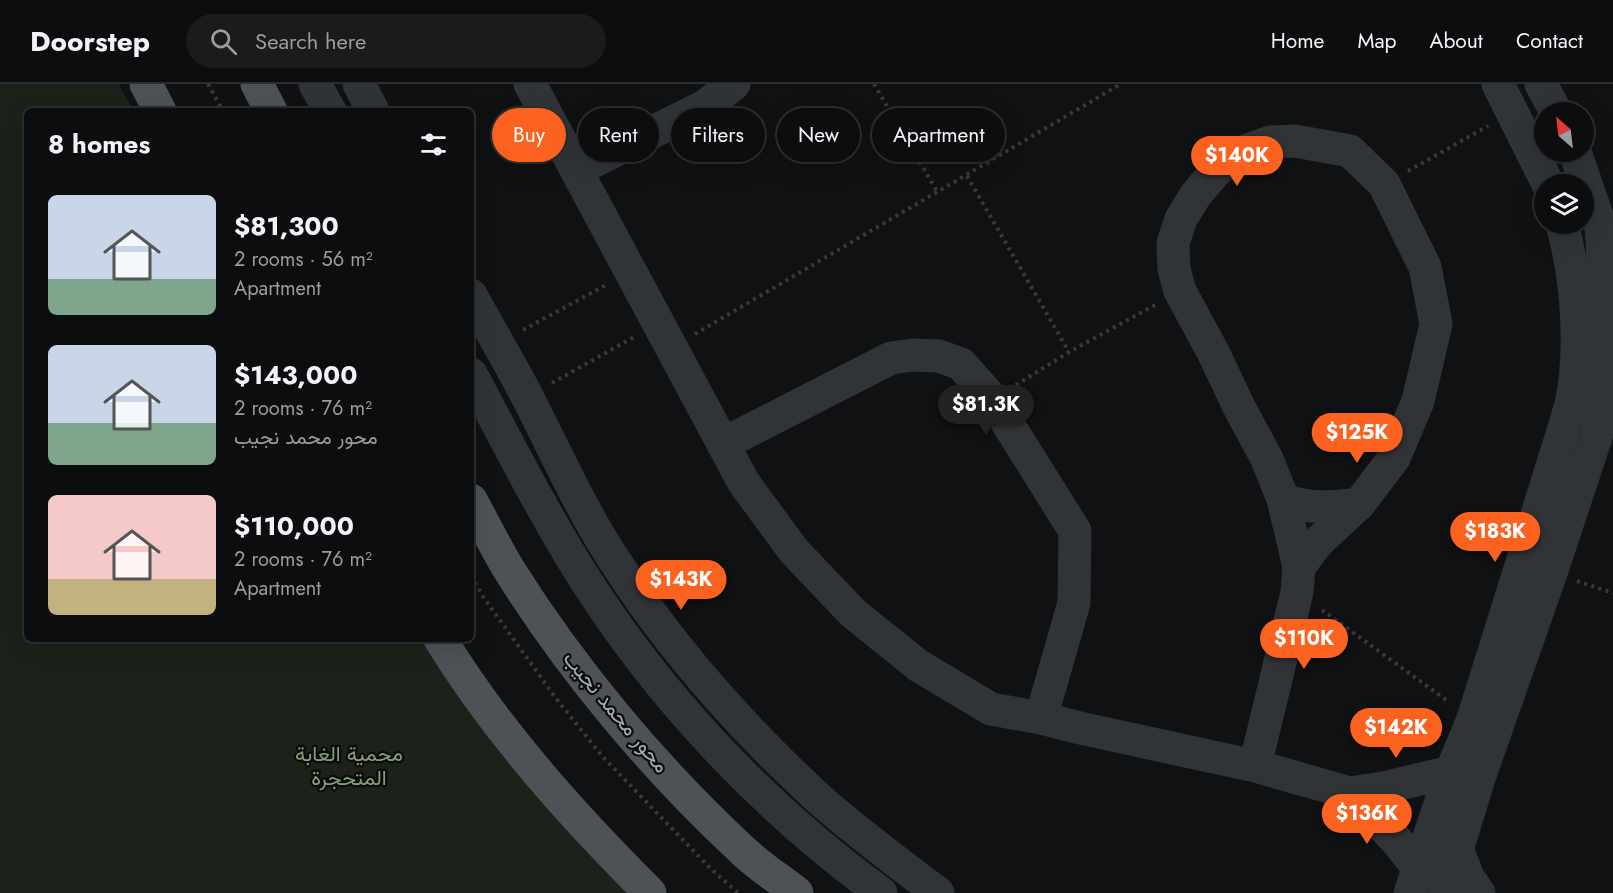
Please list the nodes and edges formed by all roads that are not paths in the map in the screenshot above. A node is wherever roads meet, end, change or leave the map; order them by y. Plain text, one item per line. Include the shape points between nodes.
1 (146, 84) edge
2 (257, 84) edge
3 (315, 84) edge
4 (358, 84) edge
5 (530, 84) edge
6 (734, 84) edge
7 (1541, 84) edge
8 (1506, 98) edge
9 (1551, 102) edge
10 (158, 108) edge
11 (269, 108) edge
12 (328, 108) edge
13 (371, 108) edge
14 (1578, 162) edge
15 (576, 170) junction
16 (1543, 174) edge
17 (1565, 234) edge
18 (474, 301) edge
19 (474, 381) edge
20 (723, 444) junction
21 (1283, 499) junction
22 (1359, 504) junction
23 (474, 505) edge
24 (1298, 579) junction
25 (442, 642) edge
26 (1041, 718) junction
27 (1255, 766) junction
28 (1465, 775) junction
29 (1350, 793) junction
30 (1458, 851) junction
31 (1414, 880) edge
32 (650, 893) edge
33 (797, 893) edge
34 (881, 893) edge
35 (938, 893) edge
36 (1444, 893) edge
37 (1479, 893) edge

1 - 10 main road
2 - 11 main road
3 - 12 street
4 - 13 street
5 - 15 street
6 - 15 street via 705,106
7 - 9 street
8 - 16 street
14 - 28 street via 1601,227 1609,353 1597,434 1551,573
15 - 20 street
17 - 28 street via 1576,312 1574,390 1473,719
18 - 35 street via 611,555 706,684 760,743 819,798
19 - 34 street via 546,514 628,642 736,768 796,825
20 - 26 street via 744,483 794,552 853,613 918,666 991,709
20 - 26 street via 891,358 939,356 961,364 993,400 1075,531 1074,603
21 - 22 street via 1323,508
21 - 22 street via 1267,459 1180,291 1173,243 1181,219 1215,172 1239,153 1270,142 1295,141 1350,151 1384,184 1425,267 1436,324 1418,401 1394,458
21 - 24 street
22 - 24 street via 1317,543
23 - 33 main road, محور محمد نجيب via 508,567 561,645 615,714 681,790 741,850
24 - 27 street
25 - 32 main road via 464,678 553,792
26 - 27 street
27 - 29 street
28 - 29 street
28 - 30 street
28 - 31 street
29 - 31 street via 1397,841
30 - 36 street
30 - 37 street

